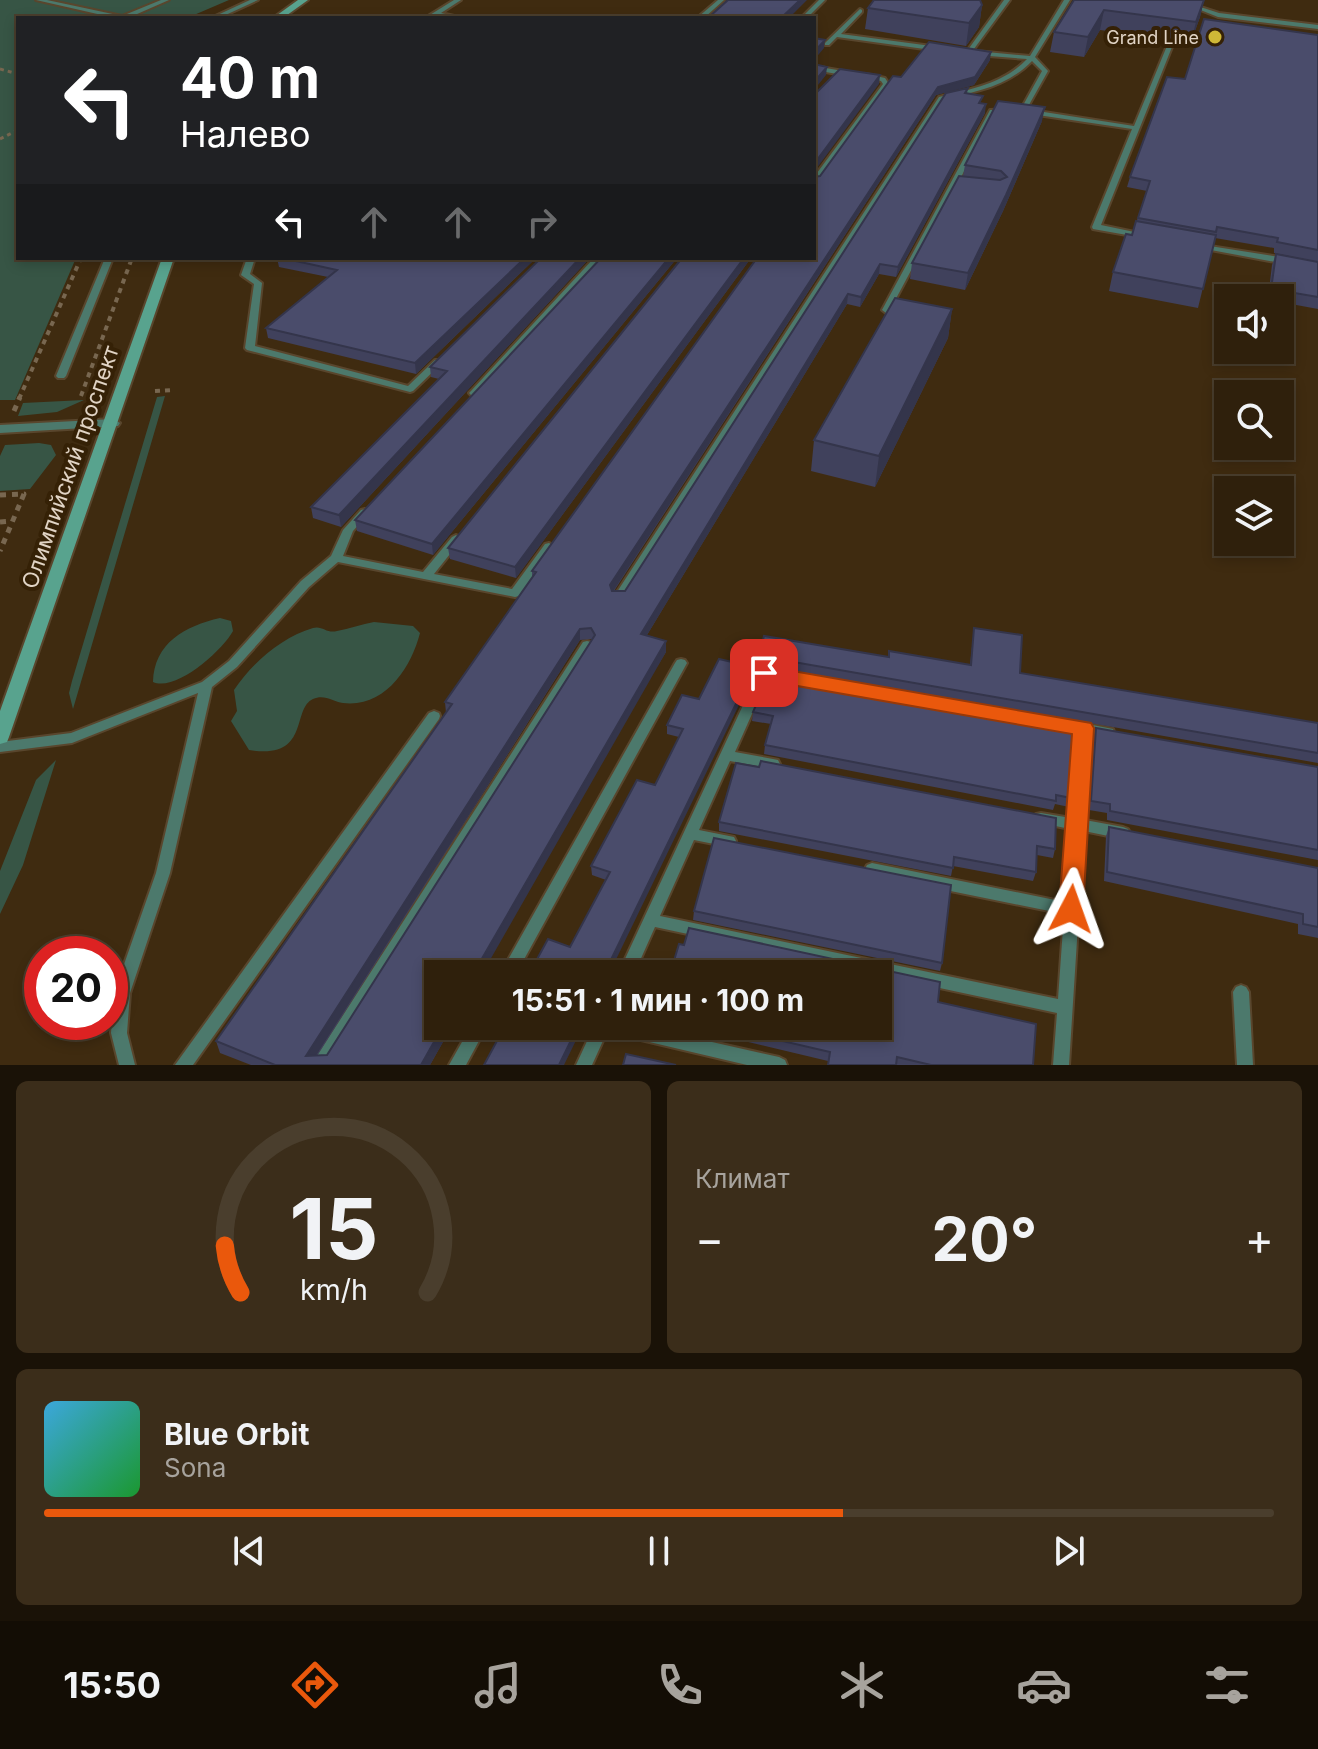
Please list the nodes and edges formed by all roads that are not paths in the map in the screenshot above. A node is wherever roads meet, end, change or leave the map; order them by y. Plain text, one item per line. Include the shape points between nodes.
1 (39, 0) edge
2 (166, 0) edge
3 (255, 0) edge
4 (304, 0) edge
5 (458, 0) edge
6 (721, 0) edge
7 (822, 0) edge
8 (1007, 0) edge
9 (1067, 0) edge
10 (1181, 3) edge
11 (860, 11) dead end
12 (114, 16) edge
13 (128, 16) edge
14 (219, 16) edge
15 (280, 16) edge
16 (432, 16) edge
17 (702, 16) edge
18 (806, 16) edge
19 (1318, 27) edge
20 (836, 35) junction
21 (1171, 42) edge
22 (827, 44) edge
23 (942, 50) edge
24 (956, 51) edge
25 (969, 52) junction
26 (1033, 58) junction
27 (816, 68) edge
28 (836, 72) junction
29 (829, 81) edge
30 (1023, 111) junction
31 (1136, 128) junction
32 (816, 179) edge
33 (953, 185) junction
34 (983, 189) edge
35 (1155, 238) edge
36 (1185, 243) edge
37 (108, 260) edge
38 (167, 260) edge
39 (250, 260) edge
40 (597, 260) edge
41 (1303, 264) edge
42 (911, 314) edge
43 (444, 356) edge
44 (61, 376) dead end
45 (463, 405) edge
46 (113, 423) junction
47 (3, 429) edge
48 (379, 496) edge
49 (466, 527) edge
50 (553, 542) edge
51 (336, 558) junction
52 (426, 576) junction
53 (619, 598) edge
54 (587, 645) edge
55 (681, 663) dead end
56 (794, 679) edge
57 (206, 685) junction
58 (7, 701) edge
59 (434, 716) dead end
60 (1053, 723) edge
61 (1084, 728) junction
62 (1130, 736) edge
63 (0, 737) edge
64 (0, 747) edge
65 (727, 755) junction
66 (788, 767) edge
67 (1031, 816) edge
68 (1077, 825) junction
69 (690, 834) junction
70 (1137, 836) edge
71 (751, 846) edge
72 (858, 867) edge
73 (1071, 909) junction
74 (650, 920) junction
75 (516, 960) edge
76 (632, 960) edge
77 (1241, 992) dead end
78 (1065, 1008) junction
79 (471, 1040) edge
80 (596, 1040) edge
81 (671, 1040) edge
82 (127, 1065) edge
83 (183, 1065) edge
84 (319, 1065) edge
85 (457, 1065) edge
86 (584, 1065) edge
87 (779, 1065) edge
88 (1061, 1065) edge
89 (1245, 1065) edge

1 - 12 lane
2 - 13 lane
3 - 14 lane
4 - 15 street
5 - 16 lane
6 - 17 lane
7 - 18 lane
8 - 25 lane
9 - 26 lane
10 - 19 lane via 1218,15
11 - 20 lane
20 - 22 lane
20 - 23 lane
21 - 31 lane
24 - 25 lane
25 - 26 lane
26 - 30 lane via 1045,71
26 - 53 lane via 993,87 941,98
27 - 28 lane
28 - 29 lane
28 - 32 lane via 883,79 886,84
30 - 31 lane
30 - 33 lane via 992,111
31 - 35 lane via 1096,227
33 - 34 lane
33 - 42 lane via 886,310
36 - 41 lane
37 - 44 lane
38 - 46 street, Олимпийский проспект
39 - 43 lane via 245,275 258,283 250,348 410,389
40 - 45 lane
46 - 47 street
46 - 58 street, Олимпийский проспект
48 - 51 lane via 348,530
49 - 52 lane
50 - 52 lane via 515,593
51 - 52 lane
51 - 57 lane
54 - 84 lane
55 - 75 lane
56 - 65 lane via 764,673
57 - 64 lane via 72,738
57 - 82 lane via 163,873 122,993 119,1033
58 - 63 street, Олимпийский проспект
59 - 83 lane
60 - 61 lane
61 - 62 lane
61 - 68 lane
65 - 66 lane
65 - 69 lane
67 - 68 lane
68 - 70 lane
68 - 73 lane
69 - 71 lane
69 - 74 lane
72 - 73 lane
73 - 78 lane
74 - 76 lane
74 - 78 lane
77 - 89 lane
78 - 88 lane
79 - 85 lane
80 - 86 lane
81 - 87 lane

